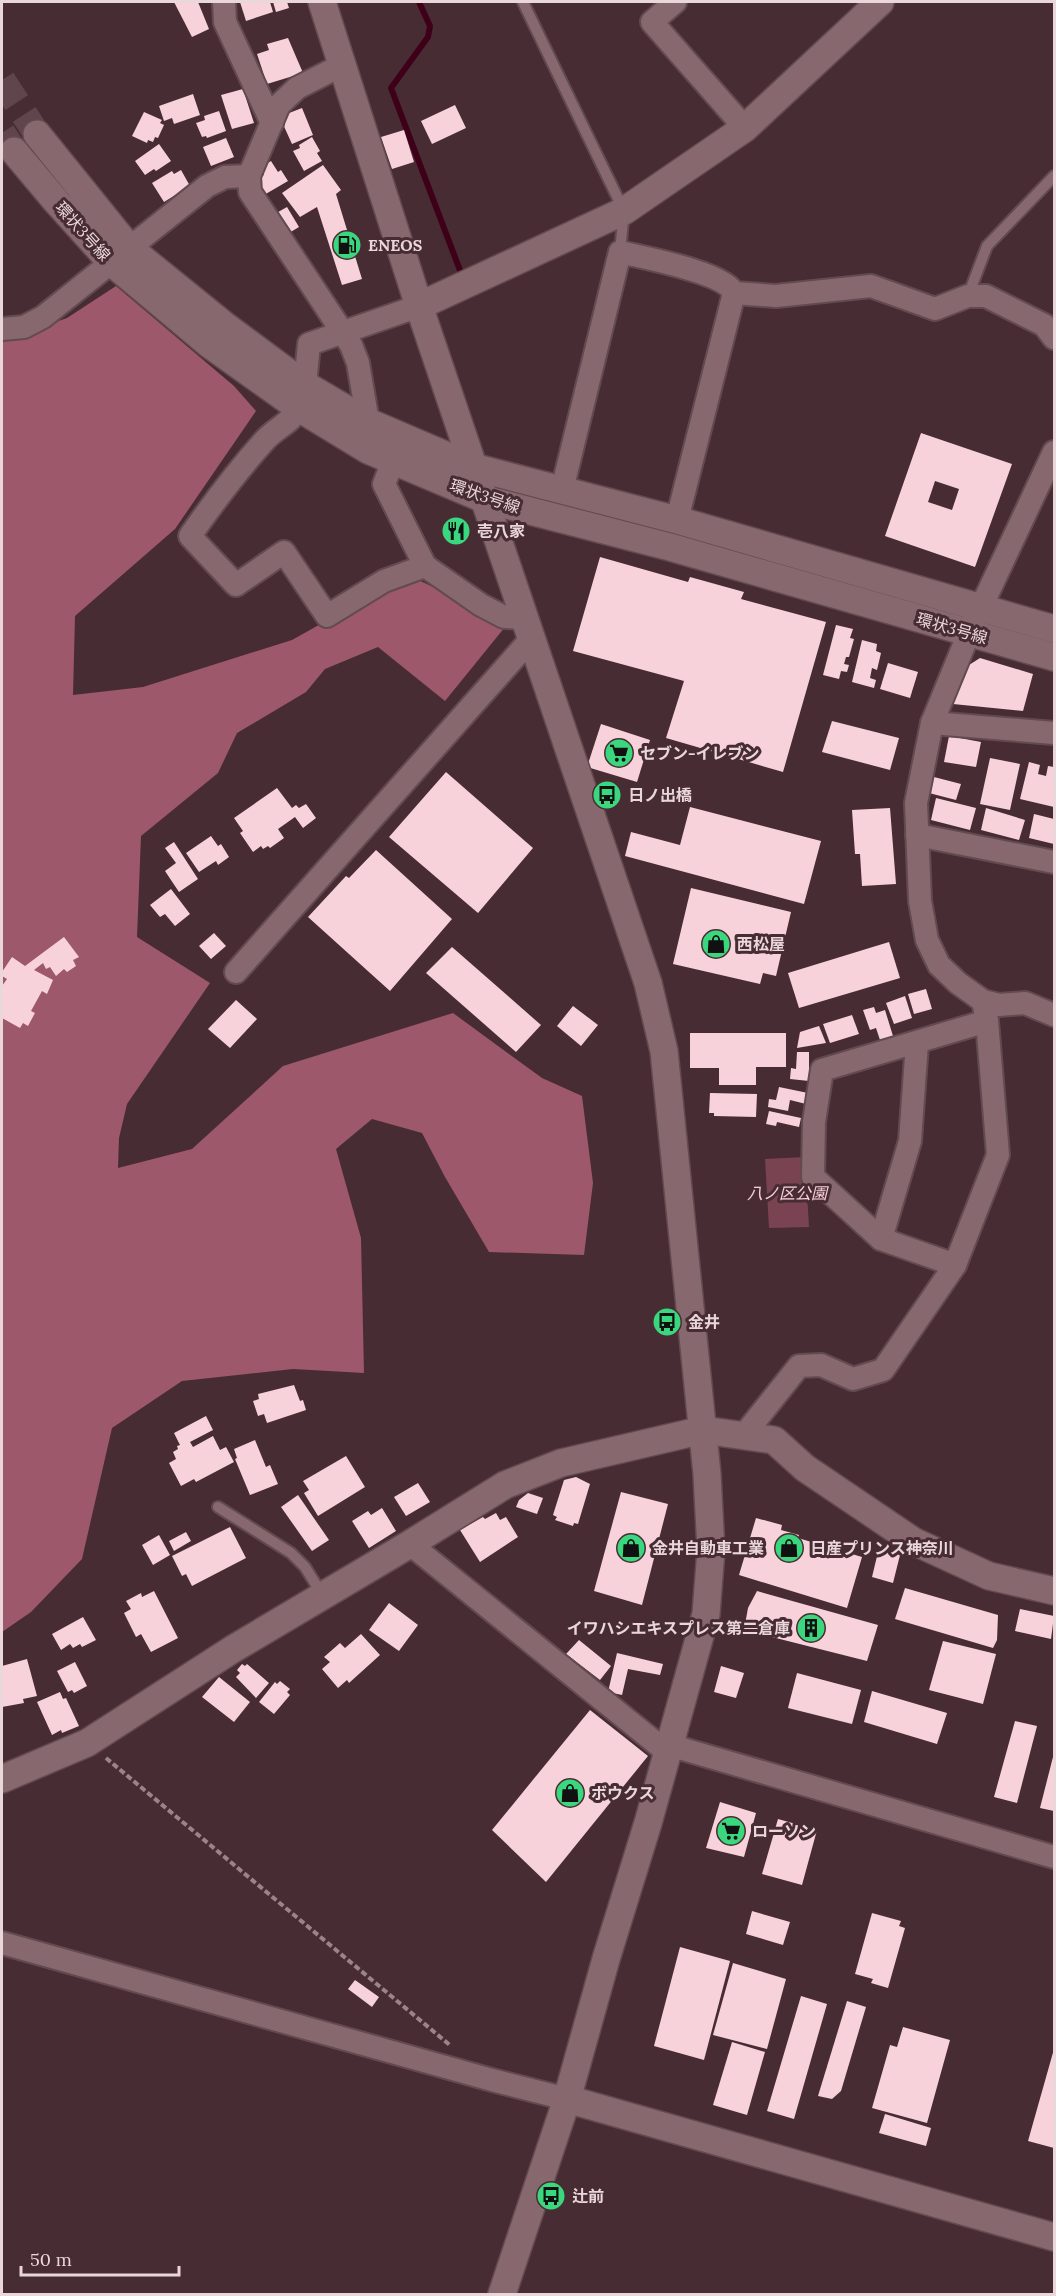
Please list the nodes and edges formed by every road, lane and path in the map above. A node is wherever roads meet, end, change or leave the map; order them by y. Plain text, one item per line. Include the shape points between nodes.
1 (224, 2) edge
2 (322, 2) edge
3 (523, 2) edge
4 (675, 2) edge
5 (880, 2) edge
6 (342, 65) junction
7 (272, 123) junction
8 (745, 128) junction
9 (37, 134) tunnel mouth
10 (14, 151) tunnel mouth
11 (249, 176) junction
12 (1054, 177) edge
13 (624, 211) junction
14 (620, 252) junction
15 (120, 255) junction
16 (734, 293) junction
17 (968, 296) junction
18 (419, 306) junction
19 (2, 329) edge
20 (344, 333) junction
21 (1054, 338) edge
22 (302, 396) junction
23 (368, 422) junction
24 (1054, 452) edge
25 (393, 461) junction
26 (473, 467) junction
27 (562, 490) junction
28 (484, 499) junction
29 (677, 520) junction
30 (425, 566) junction
31 (981, 608) junction
32 (528, 628) junction
33 (1054, 629) edge
34 (969, 633) junction
35 (1054, 657) edge
36 (932, 723) junction
37 (1054, 733) edge
38 (917, 835) junction
39 (1054, 862) edge
40 (236, 972) dead end
41 (985, 1011) junction
42 (1054, 1015) edge
43 (917, 1043) junction
44 (881, 1239) junction
45 (955, 1266) junction
46 (702, 1430) junction
47 (744, 1435) junction
48 (218, 1507) dead end
49 (410, 1544) junction
50 (1054, 1591) edge
51 (323, 1596) junction
52 (87, 1743) junction
53 (668, 1749) junction
54 (2, 1779) edge
55 (1054, 1857) edge
56 (2, 1943) edge
57 (455, 2049) dead end
58 (567, 2099) junction
59 (1054, 2237) edge
60 (502, 2295) edge

1 - 7 street via 225,22
2 - 6 street
3 - 13 lane
4 - 8 street via 652,22
5 - 8 street
6 - 7 street via 297,88 279,105
6 - 18 street
7 - 11 street
8 - 13 street
9 - 15 street, 環状3号線
10 - 15 street, 環状3号線 via 56,201
11 - 15 street via 225,177 207,186
11 - 20 street via 250,192
12 - 17 lane via 987,246
13 - 14 lane
13 - 18 street
14 - 16 street via 709,274
14 - 27 street
15 - 19 street via 43,317 24,327
15 - 22 street, 環状3号線 via 224,325
16 - 17 street via 776,296 871,286 935,309
16 - 29 street
17 - 21 street via 986,297 1010,307 1044,325
18 - 20 street
18 - 26 street
20 - 22 street via 309,344
20 - 23 street via 358,363
22 - 23 street, 環状3号線
22 - 25 street, 環状3号線 via 368,450
22 - 30 street via 294,419 268,437 190,536 236,585 284,552 327,616 384,580
23 - 26 street, 環状3号線
24 - 31 street
25 - 28 street, 環状3号線
25 - 30 street via 384,484
26 - 27 street, 環状3号線
26 - 28 street
27 - 29 street, 環状3号線
28 - 32 street
28 - 34 street, 環状3号線 via 670,547
29 - 31 street, 環状3号線
30 - 32 street via 481,605
31 - 33 street, 環状3号線
31 - 34 street
32 - 40 street
32 - 46 street via 648,982 664,1051
34 - 35 street, 環状3号線
34 - 36 street
36 - 37 street
36 - 38 street via 916,803
38 - 39 street
38 - 41 street via 920,901 927,940 939,965
41 - 42 street via 999,1005 1024,1003
41 - 43 street
41 - 45 street via 998,1155
43 - 44 street via 910,1141
43 - 44 street via 822,1070 814,1122 813,1177
44 - 45 street
45 - 47 street via 883,1370 854,1379 821,1365 799,1366
46 - 47 street
46 - 49 street via 561,1463 505,1485
46 - 53 street via 711,1550 706,1614
47 - 50 street via 774,1440 805,1468 913,1541 989,1575
48 - 51 lane via 291,1553
49 - 51 street
49 - 53 street
51 - 52 street
52 - 54 street
52 - 57 path
53 - 55 street
53 - 58 street
56 - 58 street
58 - 59 street
58 - 60 street

